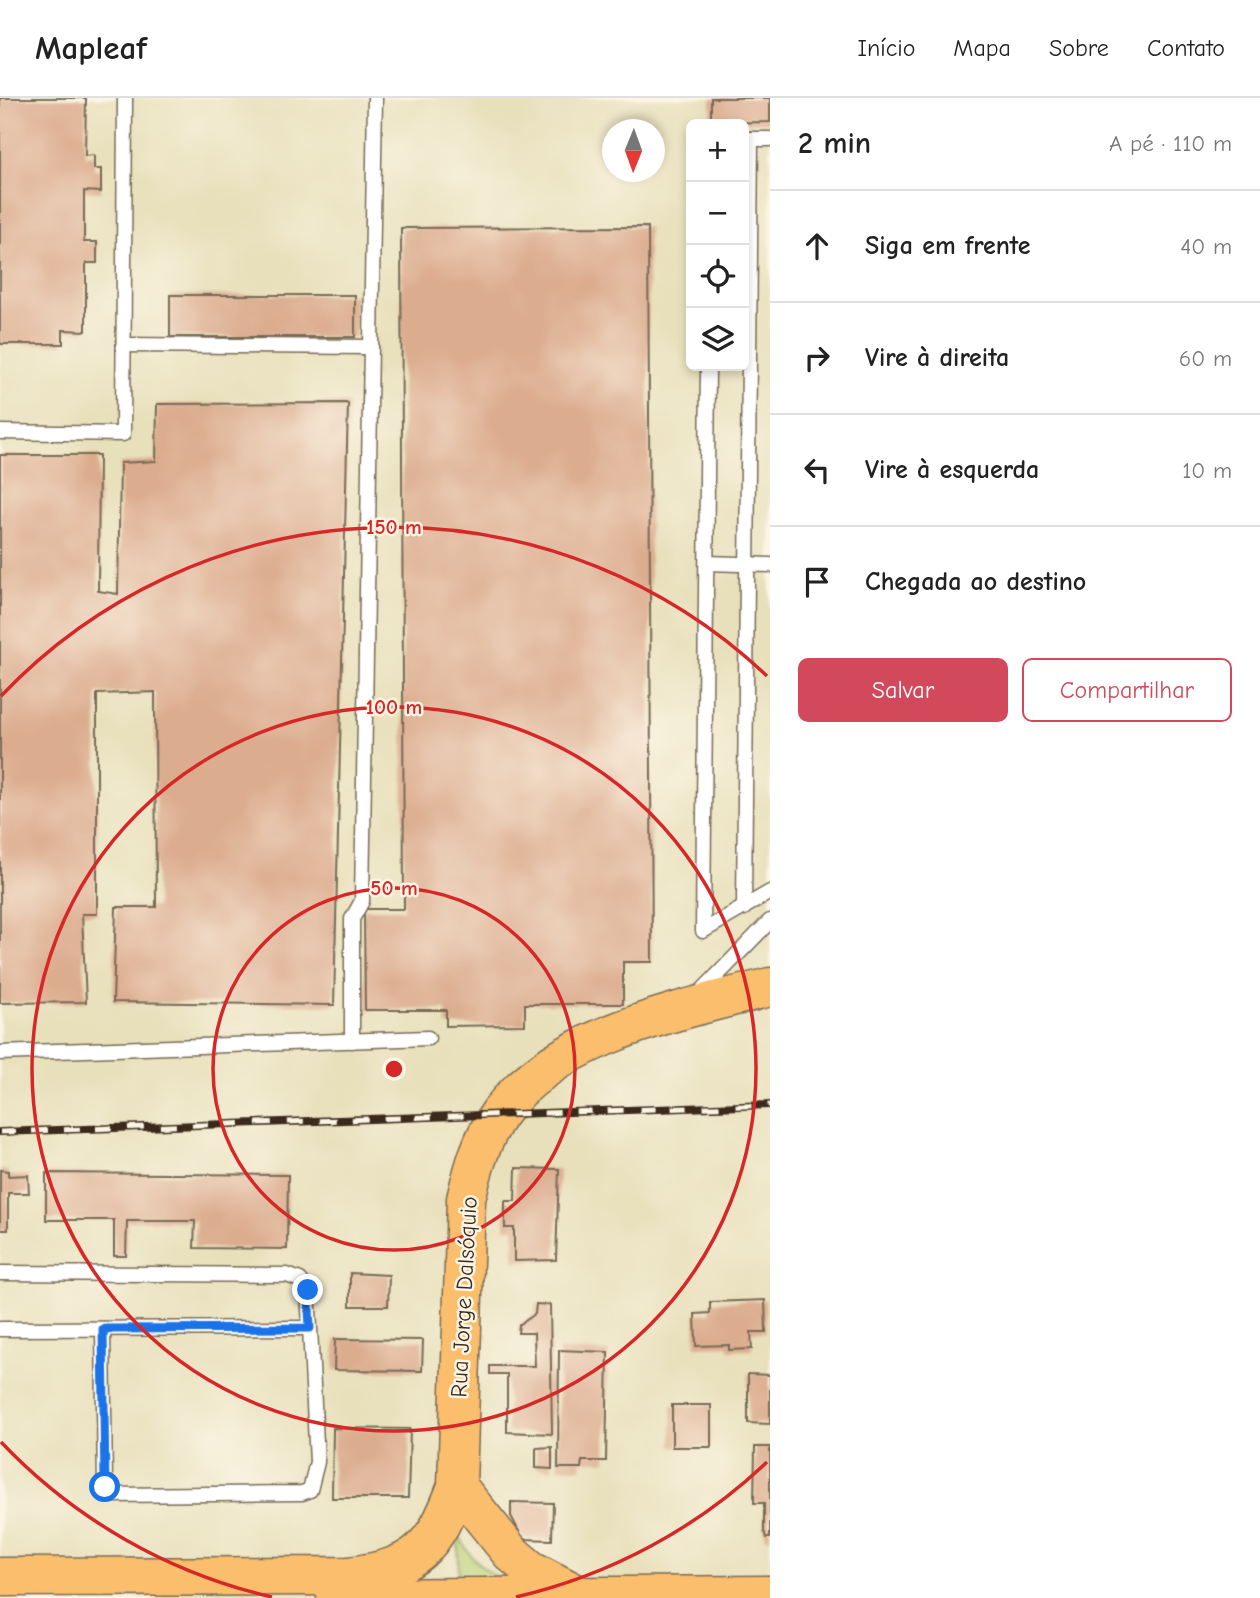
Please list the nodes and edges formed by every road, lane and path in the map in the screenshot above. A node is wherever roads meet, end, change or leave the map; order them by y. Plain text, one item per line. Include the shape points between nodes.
1 (125, 98) edge
2 (374, 98) edge
3 (749, 139) edge
4 (770, 139) edge
5 (747, 182) edge
6 (124, 345) junction
7 (371, 347) junction
8 (708, 371) edge
9 (0, 432) edge
10 (706, 563) junction
11 (770, 565) edge
12 (747, 566) junction
13 (770, 892) edge
14 (744, 908) junction
15 (770, 921) edge
16 (770, 987) edge
17 (682, 1010) junction
18 (428, 1038) dead end
19 (352, 1041) junction
20 (0, 1053) edge
21 (0, 1273) edge
22 (310, 1328) junction
23 (0, 1329) edge
24 (103, 1329) junction
25 (457, 1486) junction
26 (0, 1577) edge
27 (770, 1595) edge
28 (581, 1597) edge
29 (239, 1598) edge

1 - 6 lane
2 - 7 lane
3 - 4 lane
5 - 12 lane
6 - 7 lane
6 - 9 lane via 123,434
7 - 19 lane via 362,901 352,919
8 - 10 lane
10 - 12 lane
10 - 14 lane via 703,931
11 - 12 lane
12 - 14 lane
13 - 14 lane
15 - 17 lane
16 - 17 highway, Rua Jorge Dalsóquio
17 - 25 highway, Rua Jorge Dalsóquio via 574,1052 531,1079 499,1115 474,1166 466,1199
18 - 19 lane
19 - 20 lane
21 - 22 lane via 287,1275 308,1290
22 - 24 lane
22 - 24 lane via 317,1462 310,1490 119,1497 105,1487
23 - 24 lane
25 - 26 highway, Rua Jorge Dalsóquio via 442,1525 426,1547 377,1573
25 - 28 highway via 511,1553 531,1570
27 - 28 highway
28 - 29 highway

